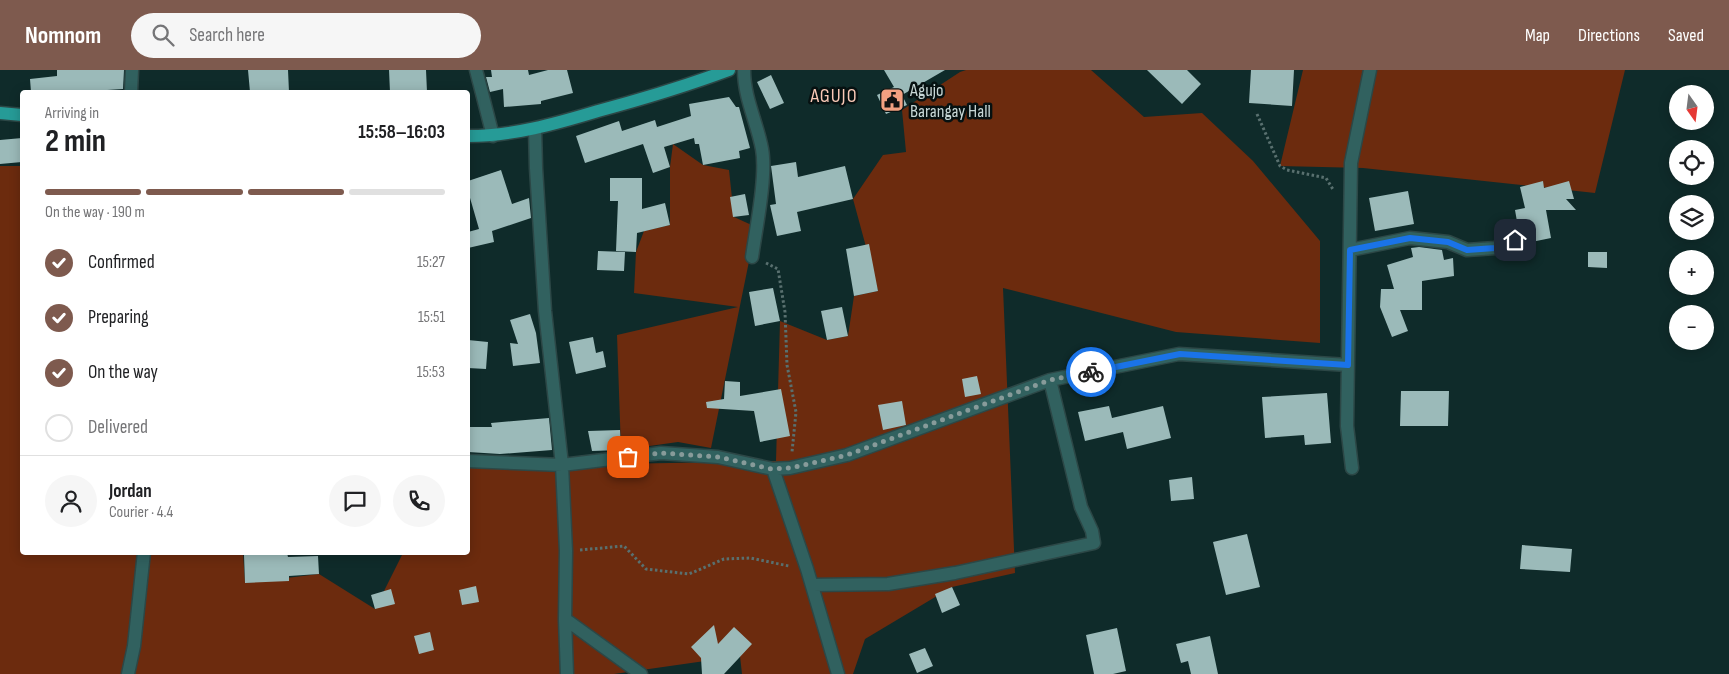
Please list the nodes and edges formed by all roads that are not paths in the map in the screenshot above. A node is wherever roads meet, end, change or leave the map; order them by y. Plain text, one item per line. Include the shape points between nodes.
1 (132, 70) edge
2 (476, 70) edge
3 (729, 70) edge
4 (744, 70) edge
5 (1370, 70) edge
6 (131, 90) edge
7 (0, 113) edge
8 (20, 115) edge
9 (535, 129) junction
10 (470, 136) edge
11 (493, 136) junction
12 (1515, 240) dead end
13 (1350, 250) junction
14 (752, 257) road end
15 (1348, 365) junction
16 (1050, 380) junction
17 (470, 461) edge
18 (562, 465) junction
19 (1352, 468) dead end
20 (772, 469) junction
21 (144, 555) edge
22 (812, 585) junction
23 (565, 619) junction
24 (128, 674) edge
25 (567, 674) edge
26 (641, 674) edge
27 (838, 674) edge

1 - 6 street
2 - 11 street
3 - 9 main road via 676,90
4 - 14 street via 744,85 762,150 763,173
5 - 13 street via 1351,163
7 - 8 main road
9 - 11 main road
9 - 18 street via 545,311
10 - 11 main road
12 - 13 street via 1495,248 1467,250 1448,242 1410,238
13 - 15 street
15 - 16 street via 1180,354
15 - 19 street via 1347,426
16 - 20 street via 847,455
16 - 22 street via 1081,507 1094,543 888,584
17 - 18 street
18 - 20 street via 661,453 718,457
18 - 23 street
20 - 22 street
21 - 24 street
22 - 27 street
23 - 25 street
23 - 26 street

